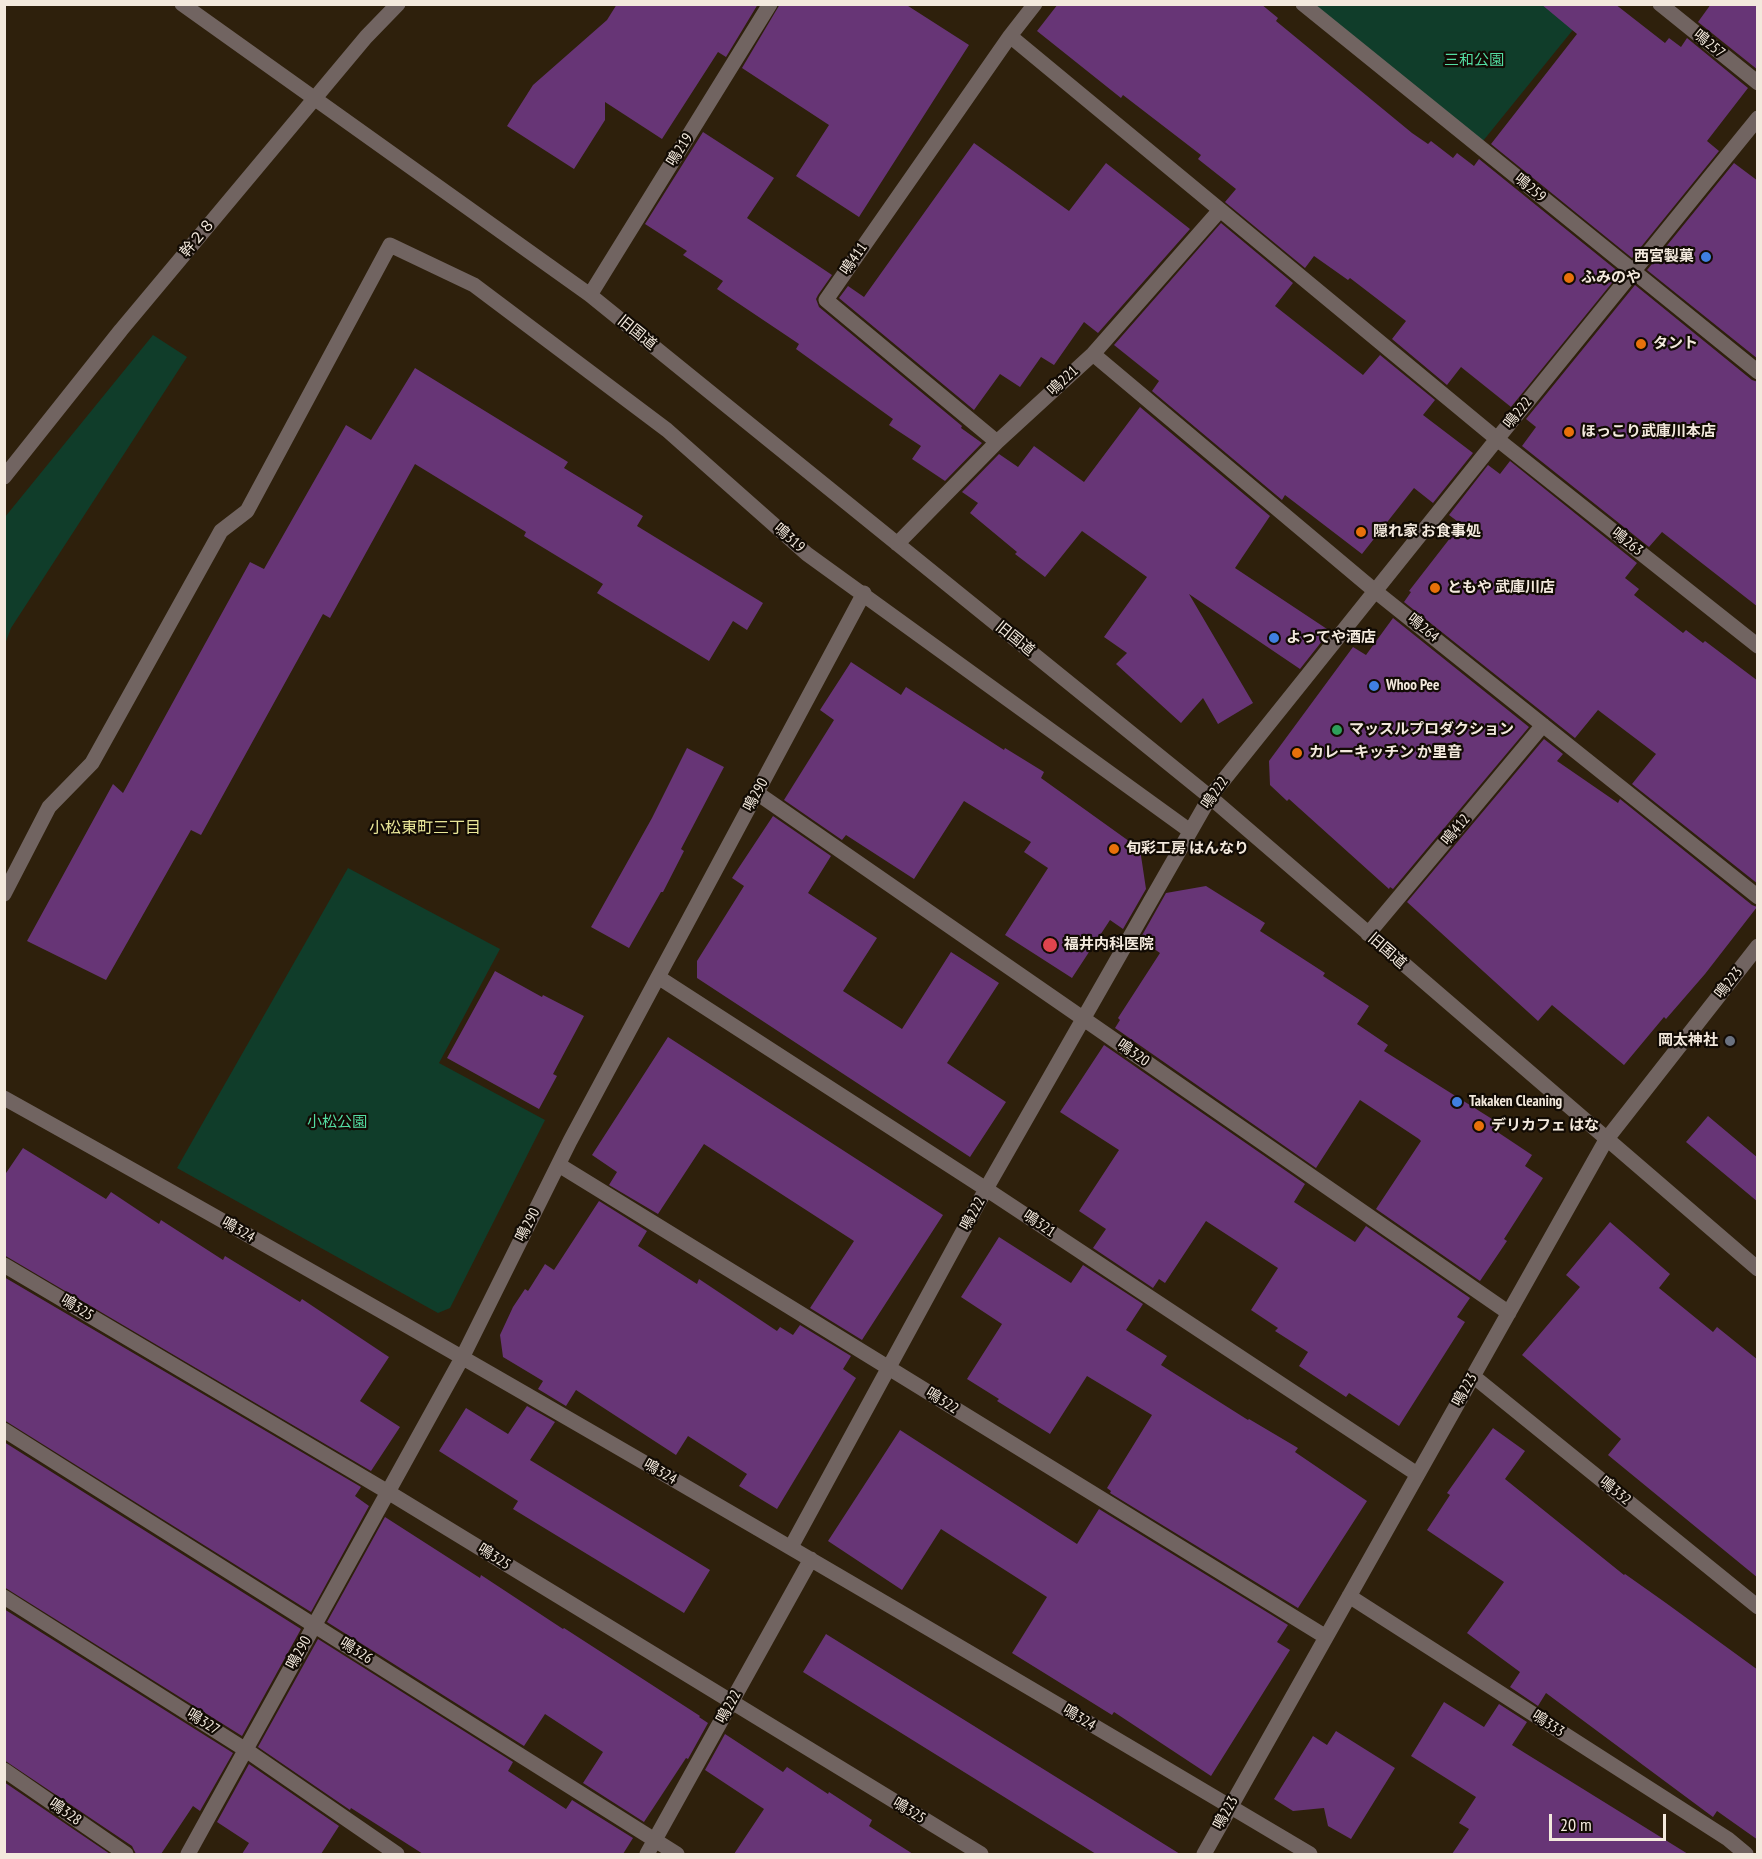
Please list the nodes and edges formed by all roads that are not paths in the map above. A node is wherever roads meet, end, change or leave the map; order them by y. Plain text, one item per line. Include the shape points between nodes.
1 (182, 4) edge
2 (398, 4) edge
3 (770, 4) edge
4 (1035, 4) edge
5 (1303, 4) edge
6 (1660, 4) edge
7 (1010, 36) junction
8 (1758, 83) edge
9 (315, 100) junction
10 (1758, 118) edge
11 (1220, 210) junction
12 (1633, 272) junction
13 (590, 295) junction
14 (1093, 354) junction
15 (1758, 372) edge
16 (1497, 439) junction
17 (998, 442) junction
18 (4, 477) edge
19 (897, 544) junction
20 (1375, 591) junction
21 (864, 593) junction
22 (1758, 646) edge
23 (1543, 725) junction
24 (757, 793) junction
25 (1210, 797) junction
26 (1190, 831) junction
27 (4, 894) edge
28 (1758, 897) edge
29 (1368, 934) junction
30 (1758, 946) edge
31 (658, 977) junction
32 (1083, 1019) junction
33 (4, 1098) edge
34 (1606, 1140) junction
35 (559, 1165) junction
36 (986, 1189) junction
37 (4, 1265) edge
38 (1758, 1269) edge
39 (1509, 1313) junction
40 (462, 1358) junction
41 (889, 1368) junction
42 (1473, 1376) junction
43 (4, 1430) edge
44 (1417, 1474) junction
45 (388, 1492) junction
46 (791, 1547) junction
47 (811, 1559) junction
48 (1349, 1596) junction
49 (4, 1597) edge
50 (1758, 1607) edge
51 (314, 1625) junction
52 (1326, 1637) junction
53 (731, 1702) junction
54 (246, 1750) junction
55 (4, 1770) edge
56 (1230, 1807) junction
57 (654, 1840) junction
58 (126, 1854) edge
59 (188, 1854) edge
60 (397, 1854) edge
61 (647, 1854) edge
62 (677, 1854) edge
63 (981, 1854) edge
64 (1204, 1854) edge
65 (1310, 1854) edge
66 (1746, 1854) edge

1 - 9 street, 旧国道
2 - 9 street, 幹２８
3 - 13 street, 鳴219
4 - 7 street
5 - 12 street, 鳴259
6 - 8 street, 鳴257
7 - 11 street, 鳴263
7 - 17 street, 鳴411 via 826,300
9 - 13 street, 旧国道
9 - 18 street, 幹２８ via 121,330
10 - 12 street, 鳴222
11 - 14 street, 鳴221
11 - 16 street, 鳴263
12 - 15 street, 鳴259
12 - 16 street, 鳴222
13 - 19 street, 旧国道
14 - 17 street, 鳴221
14 - 20 street, 鳴264
16 - 20 street, 鳴222
16 - 22 street, 鳴263
17 - 19 street, 鳴221
19 - 25 street, 旧国道
20 - 23 street, 鳴264
20 - 25 street, 鳴222
21 - 24 street, 鳴290
21 - 26 street, 鳴319
21 - 27 street, 鳴319 via 807,554 667,430 474,285 390,245 247,511 221,531 92,763 49,807
23 - 28 street, 鳴264
23 - 29 street, 鳴412
24 - 31 street, 鳴290
24 - 32 street, 鳴320
25 - 26 street, 鳴222
25 - 29 street, 旧国道
26 - 32 street, 鳴222
29 - 34 street, 旧国道
30 - 34 street, 鳴223
31 - 35 street, 鳴290
31 - 36 street, 鳴321
32 - 36 street, 鳴222
32 - 39 street, 鳴320
33 - 40 street, 鳴324
34 - 38 street, 旧国道
34 - 39 street, 鳴223
35 - 40 street, 鳴290
35 - 41 street, 鳴322
36 - 41 street, 鳴222
36 - 44 street, 鳴321
37 - 45 street, 鳴325
39 - 42 street, 鳴223
40 - 45 street, 鳴290
40 - 46 street, 鳴324
41 - 46 street, 鳴222
41 - 52 street, 鳴322
42 - 44 street, 鳴223
42 - 50 street, 鳴332
43 - 51 street, 鳴326
44 - 48 street, 鳴223
45 - 51 street, 鳴290
45 - 53 street, 鳴325
46 - 47 street, 鳴324
47 - 53 street, 鳴222
47 - 56 street, 鳴324
48 - 52 street, 鳴223
48 - 66 street, 鳴333
49 - 54 street, 鳴327
51 - 54 street, 鳴290
51 - 57 street, 鳴326
52 - 56 street, 鳴223
53 - 57 street, 鳴222
53 - 63 street, 鳴325
54 - 59 street, 鳴290
54 - 60 street, 鳴327
55 - 58 street, 鳴328
56 - 64 street, 鳴223
56 - 65 street, 鳴324
57 - 61 street, 鳴222
57 - 62 street, 鳴326

